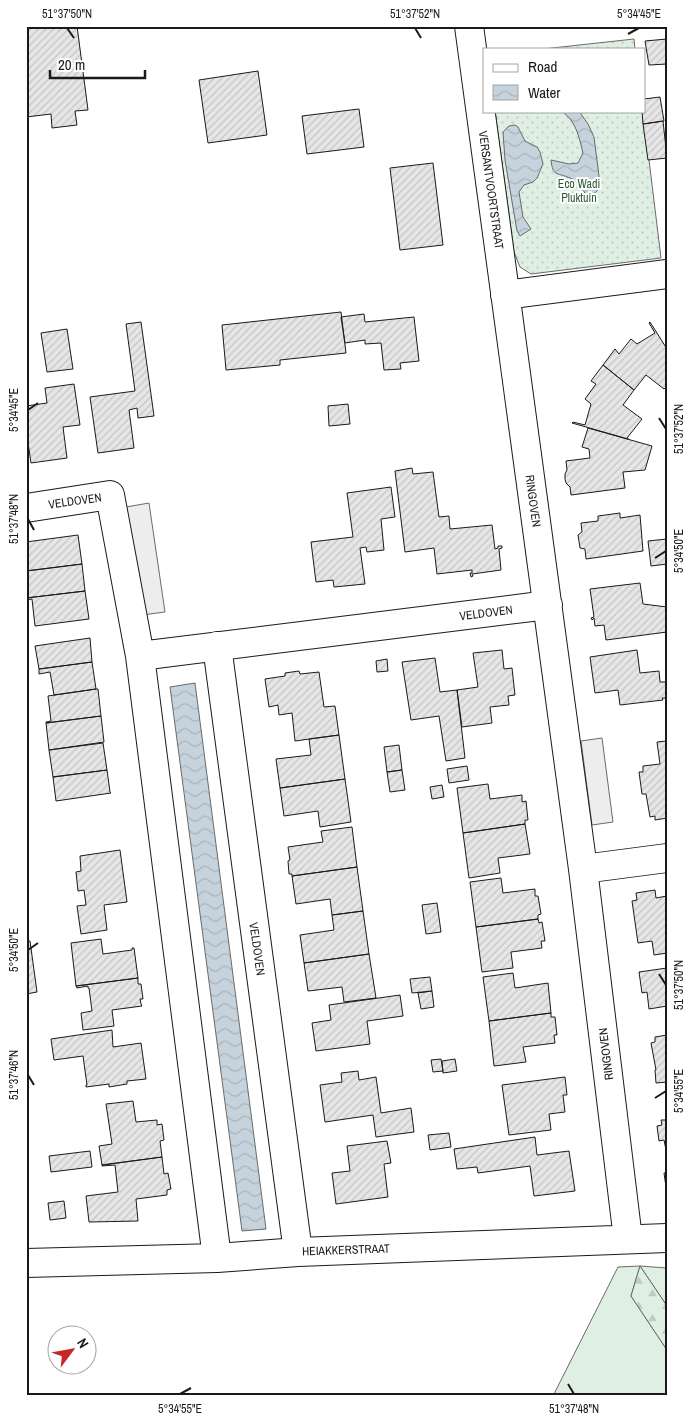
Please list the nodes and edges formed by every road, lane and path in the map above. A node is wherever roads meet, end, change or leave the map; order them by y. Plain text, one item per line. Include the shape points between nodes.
1 (469, 26) edge
2 (667, 274) edge
3 (505, 295) junction
4 (26, 508) edge
5 (548, 605) junction
6 (217, 646) junction
7 (140, 656) junction
8 (667, 858) edge
9 (583, 869) junction
10 (667, 1238) edge
11 (628, 1239) junction
12 (298, 1252) junction
13 (217, 1258) junction
14 (26, 1263) edge

1 - 3 street, VERSANTVOORTSTRAAT
2 - 3 street
3 - 5 street, RINGOVEN
4 - 7 street, VELDOVEN via 110,495
5 - 6 street, VELDOVEN
5 - 9 street, RINGOVEN
6 - 7 street, VELDOVEN
6 - 12 street, VELDOVEN
7 - 13 street, VELDOVEN
8 - 9 street
9 - 11 street, RINGOVEN
10 - 11 street, HEIAKKERSTRAAT
11 - 12 street, HEIAKKERSTRAAT
12 - 13 street, HEIAKKERSTRAAT
13 - 14 street, HEIAKKERSTRAAT

